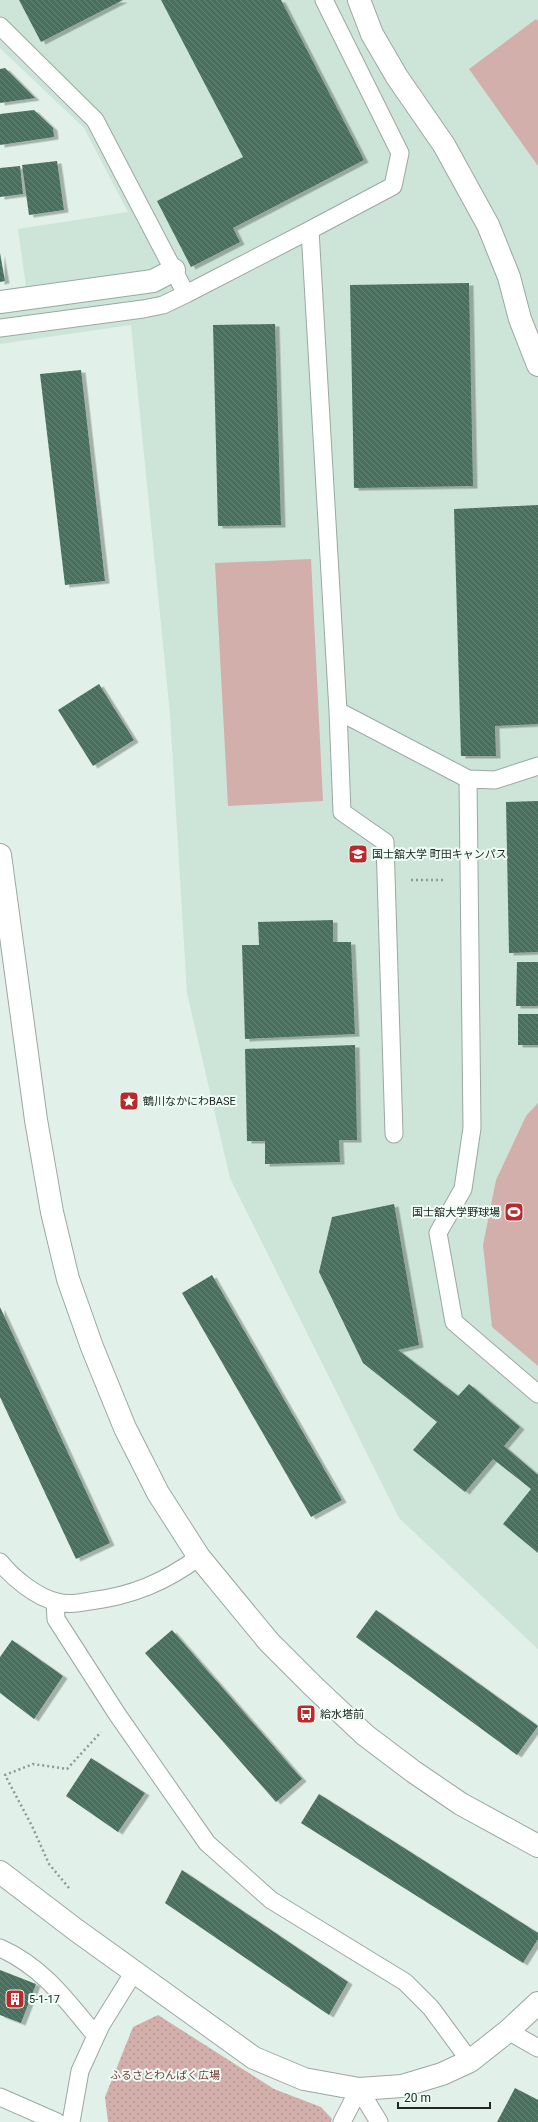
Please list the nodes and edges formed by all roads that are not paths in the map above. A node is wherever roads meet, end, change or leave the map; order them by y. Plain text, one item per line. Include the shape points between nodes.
1 (324, 0) edge
2 (359, 0) edge
3 (0, 26) edge
4 (310, 230) junction
5 (174, 270) junction
6 (186, 294) junction
7 (0, 302) edge
8 (0, 328) edge
9 (538, 365) edge
10 (338, 710) junction
11 (538, 766) edge
12 (468, 779) junction
13 (0, 855) edge
14 (2, 889) edge
15 (394, 1134) dead end
16 (538, 1394) edge
17 (199, 1557) junction
18 (0, 1562) edge
19 (55, 1602) junction
20 (538, 1846) edge
21 (0, 1872) edge
22 (0, 1948) edge
23 (134, 1972) junction
24 (538, 2003) edge
25 (508, 2031) junction
26 (96, 2036) junction
27 (538, 2048) edge
28 (470, 2061) junction
29 (359, 2089) junction
30 (0, 2097) edge
31 (57, 2122) edge
32 (70, 2122) edge
33 (342, 2122) edge
34 (379, 2122) edge

1 - 4 lane via 400,154 393,186
2 - 9 street via 372,34 397,77 444,145 488,225 509,277 520,319
3 - 5 lane via 95,120
4 - 6 lane
4 - 10 lane
5 - 6 lane
5 - 7 street via 153,281
6 - 8 lane via 163,305 143,309
10 - 12 lane
10 - 15 lane via 342,812 385,842
11 - 12 lane via 494,780
12 - 16 lane via 472,1128 463,1189 438,1234 454,1322
13 - 14 street
14 - 17 street via 36,1120 52,1212 68,1279 125,1428 158,1493
17 - 19 lane via 175,1574 132,1594 69,1604
17 - 20 street via 269,1642 365,1735 461,1804
18 - 19 lane via 7,1571 34,1591
19 - 28 lane via 56,1619 117,1714 207,1843 271,1900 405,1982 431,2008
21 - 23 street
22 - 26 lane via 20,1956 51,1982
23 - 26 lane
23 - 29 street via 254,2058 304,2079
24 - 25 street
25 - 27 lane
25 - 28 street
26 - 32 lane via 80,2071
28 - 29 street via 442,2074 402,2086
29 - 33 lane
29 - 34 lane
30 - 31 lane

